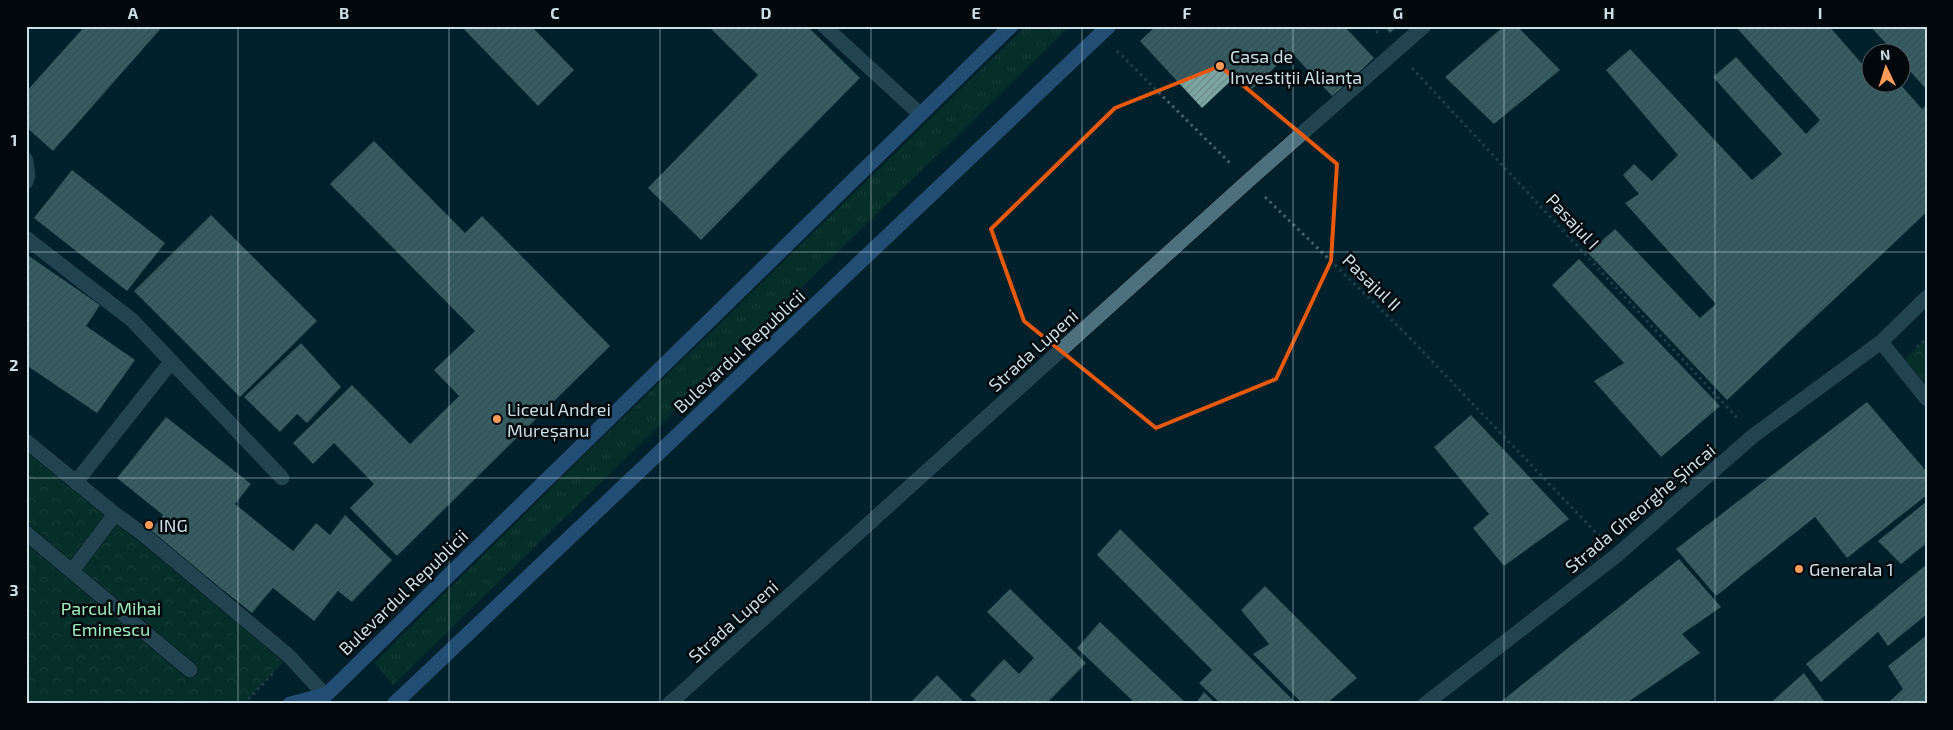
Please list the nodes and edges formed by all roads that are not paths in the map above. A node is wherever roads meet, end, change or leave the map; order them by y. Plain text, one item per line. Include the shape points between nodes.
1 (824, 26) edge
2 (1011, 26) edge
3 (1424, 26) edge
4 (1105, 30) edge
5 (920, 114) junction
6 (26, 160) edge
7 (26, 182) edge
8 (26, 238) edge
9 (1927, 297) edge
10 (1881, 342) junction
11 (172, 362) junction
12 (1927, 399) edge
13 (26, 441) edge
14 (282, 478) dead end
15 (76, 482) junction
16 (115, 514) junction
17 (26, 533) edge
18 (72, 571) junction
19 (190, 670) dead end
20 (321, 700) edge
21 (290, 704) edge
22 (394, 704) edge
23 (669, 704) edge
24 (1425, 704) edge

1 - 5 street
2 - 5 main road, Bulevardul Republicii
3 - 23 street, Strada Lupeni
4 - 22 main road, Bulevardul Republicii
5 - 20 main road, Bulevardul Republicii
6 - 7 street
8 - 11 street via 132,320
9 - 10 street, Strada Gheorghe Șincai
10 - 12 street
10 - 24 street, Strada Gheorghe Șincai via 1754,436 1618,555
11 - 14 street
11 - 15 street
13 - 15 street
15 - 16 street
16 - 18 street
16 - 20 street via 289,656
17 - 18 street
18 - 19 street
20 - 21 main road

